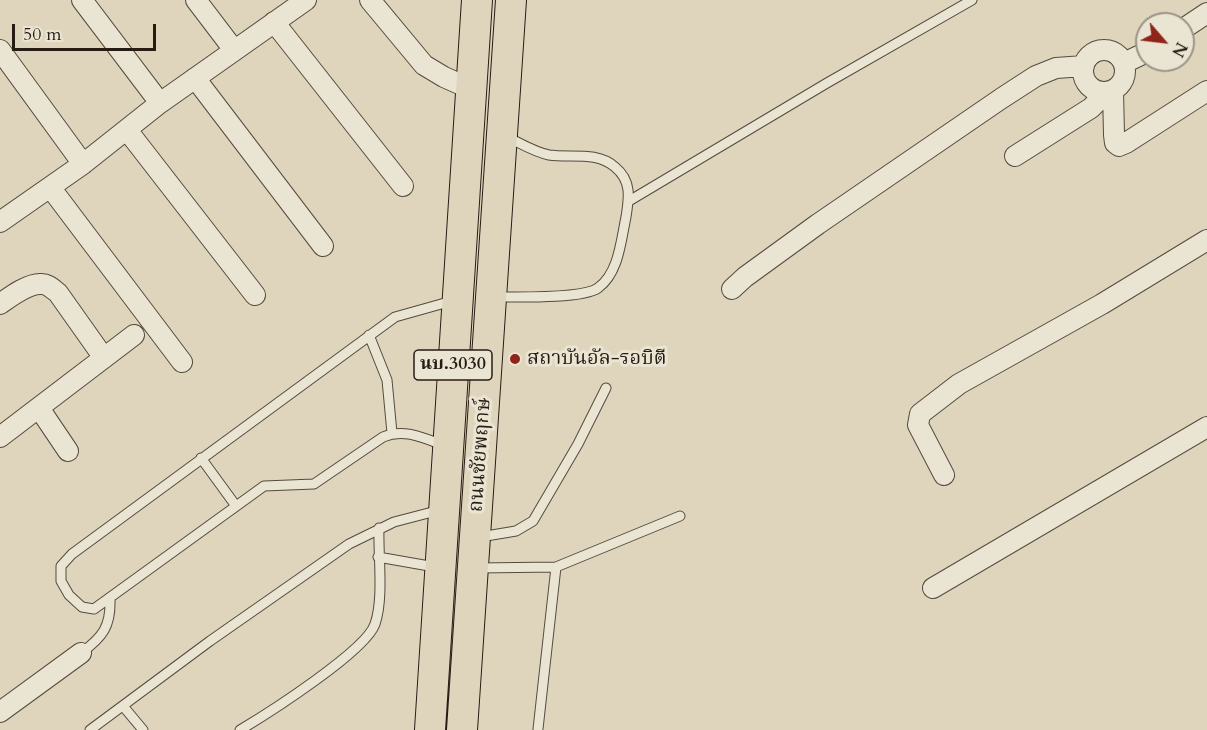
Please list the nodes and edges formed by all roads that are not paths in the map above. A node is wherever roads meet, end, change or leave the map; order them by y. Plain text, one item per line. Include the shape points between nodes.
1 (82, 0) edge
2 (196, 0) edge
3 (370, 0) edge
4 (477, 0) edge
5 (511, 0) edge
6 (972, 0) edge
7 (302, 1) edge
8 (274, 22) junction
9 (0, 50) edge
10 (234, 50) junction
11 (1135, 58) edge
12 (1124, 63) junction
13 (1084, 66) junction
14 (195, 78) junction
15 (471, 89) junction
16 (1109, 91) junction
17 (1207, 91) edge
18 (160, 103) junction
19 (127, 130) junction
20 (502, 135) junction
21 (1015, 156) dead end
22 (83, 164) junction
23 (403, 186) dead end
24 (50, 187) junction
25 (628, 201) junction
26 (2, 216) edge
27 (1207, 240) edge
28 (323, 246) dead end
29 (732, 289) dead end
30 (255, 295) dead end
31 (491, 298) junction
32 (457, 299) junction
33 (0, 304) edge
34 (134, 335) dead end
35 (369, 335) junction
36 (104, 357) junction
37 (182, 362) dead end
38 (606, 388) dead end
39 (39, 408) junction
40 (1207, 427) edge
41 (392, 433) junction
42 (0, 437) edge
43 (448, 448) junction
44 (68, 451) dead end
45 (201, 458) junction
46 (944, 475) dead end
47 (236, 506) junction
48 (445, 509) junction
49 (680, 516) dead end
50 (379, 528) junction
51 (475, 537) junction
52 (378, 557) junction
53 (556, 567) junction
54 (440, 577) junction
55 (472, 579) junction
56 (933, 588) dead end
57 (110, 599) junction
58 (81, 652) joint
59 (123, 706) junction
60 (0, 712) edge
61 (538, 729) edge
62 (90, 730) edge
63 (143, 730) edge
64 (240, 730) edge
65 (410, 730) edge
66 (430, 730) edge
67 (462, 730) edge
68 (473, 730) edge

1 - 18 street
2 - 10 street
3 - 15 street via 424,65
4 - 15 main road, ถนนชัยพฤกษ์ / นบ.3030
5 - 20 main road, ถนนชัยพฤกษ์ / นบ.3030
6 - 25 lane
7 - 8 street
8 - 10 street
8 - 23 street
9 - 22 street
10 - 14 street
11 - 12 street
12 - 13 street via 1115,53 1102,50 1091,55
12 - 16 street via 1124,79
13 - 16 street via 1083,74 1091,88
13 - 29 street via 1056,68 1027,82 818,224
14 - 18 street
14 - 28 street
15 - 32 main road, ถนนชัยพฤกษ์ / นบ.3030
16 - 17 street via 1115,143 1119,146
16 - 21 street via 1091,108
18 - 19 street
19 - 22 street
19 - 30 street
20 - 25 lane via 548,155 596,158 615,166 628,182
20 - 31 main road, ถนนชัยพฤกษ์ / นบ.3030
22 - 24 street
24 - 26 street
24 - 37 street
25 - 31 lane via 618,257 598,288 582,294
27 - 46 street via 959,384 920,414 918,425
31 - 51 main road, ถนนชัยพฤกษ์ / นบ.3030
32 - 35 lane via 395,317
32 - 43 main road, ถนนชัยพฤกษ์ / นบ.3030
33 - 36 street via 26,288 49,286
34 - 36 street
35 - 41 lane via 387,380
35 - 45 lane
36 - 39 street
38 - 51 lane via 533,522 516,531
39 - 42 street
39 - 44 street
40 - 56 street
41 - 43 lane via 419,436
41 - 47 lane via 314,484 264,486
43 - 48 main road, ถนนชัยพฤกษ์ / นบ.3030
45 - 47 lane
45 - 57 lane via 72,554 62,566 61,581 82,607 94,609
47 - 57 lane
48 - 50 lane
48 - 54 main road, ถนนชัยพฤกษ์ / นบ.3030
49 - 53 lane
50 - 52 lane
50 - 59 lane via 349,544
51 - 55 main road, ถนนชัยพฤกษ์ / นบ.3030
52 - 54 lane
52 - 64 lane via 380,585 375,625 363,641 277,708
53 - 55 lane
53 - 61 lane
54 - 65 main road
54 - 66 main road, ถนนชัยพฤกษ์ / นบ.3030
55 - 67 main road, ถนนชัยพฤกษ์ / นบ.3030
55 - 68 main road
57 - 58 lane via 111,617 105,631
58 - 60 street
59 - 62 lane
59 - 63 lane

